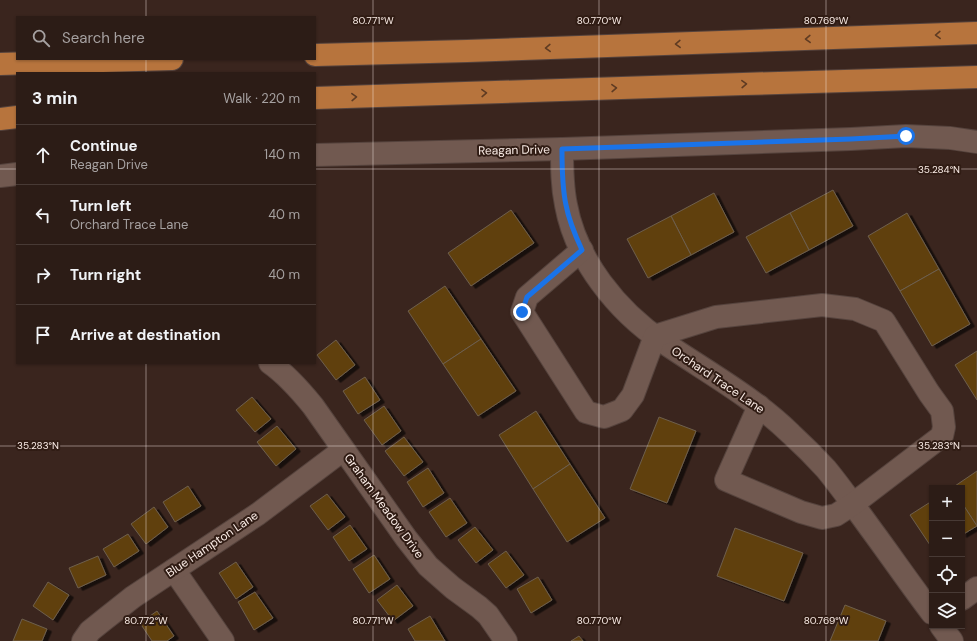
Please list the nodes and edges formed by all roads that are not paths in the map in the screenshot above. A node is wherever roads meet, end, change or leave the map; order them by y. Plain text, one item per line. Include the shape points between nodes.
1 (977, 33) edge
2 (316, 55) edge
3 (138, 60) edge
4 (0, 64) edge
5 (977, 77) edge
6 (316, 98) edge
7 (16, 117) edge
8 (0, 119) edge
9 (977, 142) edge
10 (562, 149) junction
11 (316, 155) edge
12 (16, 174) edge
13 (0, 176) edge
14 (582, 250) junction
15 (654, 336) junction
16 (271, 364) edge
17 (759, 406) junction
18 (343, 450) junction
19 (853, 504) junction
20 (174, 570) junction
21 (977, 588) edge
22 (965, 597) edge
23 (929, 609) edge
24 (943, 629) edge
25 (83, 641) edge
26 (223, 641) edge
27 (506, 641) edge
28 (952, 641) edge

1 -> 2 highway
3 - 4 highway
6 -> 5 highway
7 - 8 highway
9 - 10 street, Reagan Drive via 906,136
10 - 11 street, Reagan Drive
10 - 14 street, Orchard Trace Lane via 562,178 566,205 574,234
12 - 13 street
14 - 15 street, Orchard Trace Lane via 612,297
14 - 15 street via 527,297 522,312 586,412 604,417 622,410 633,395
15 - 17 street, Orchard Trace Lane
15 - 19 street via 716,317 822,306 855,309 884,321 942,411 944,427 942,436
16 - 18 street, Graham Meadow Drive via 298,388
17 - 19 street, Orchard Trace Lane via 791,433
17 - 19 street via 726,480 801,512 822,518 836,515
18 - 20 street, Blue Hampton Lane via 258,514
18 - 27 street, Graham Meadow Drive via 428,566 479,607
19 - 23 street, Orchard Trace Lane
20 - 25 street, Blue Hampton Lane via 105,618
20 - 26 street
21 - 22 street
24 - 28 street

